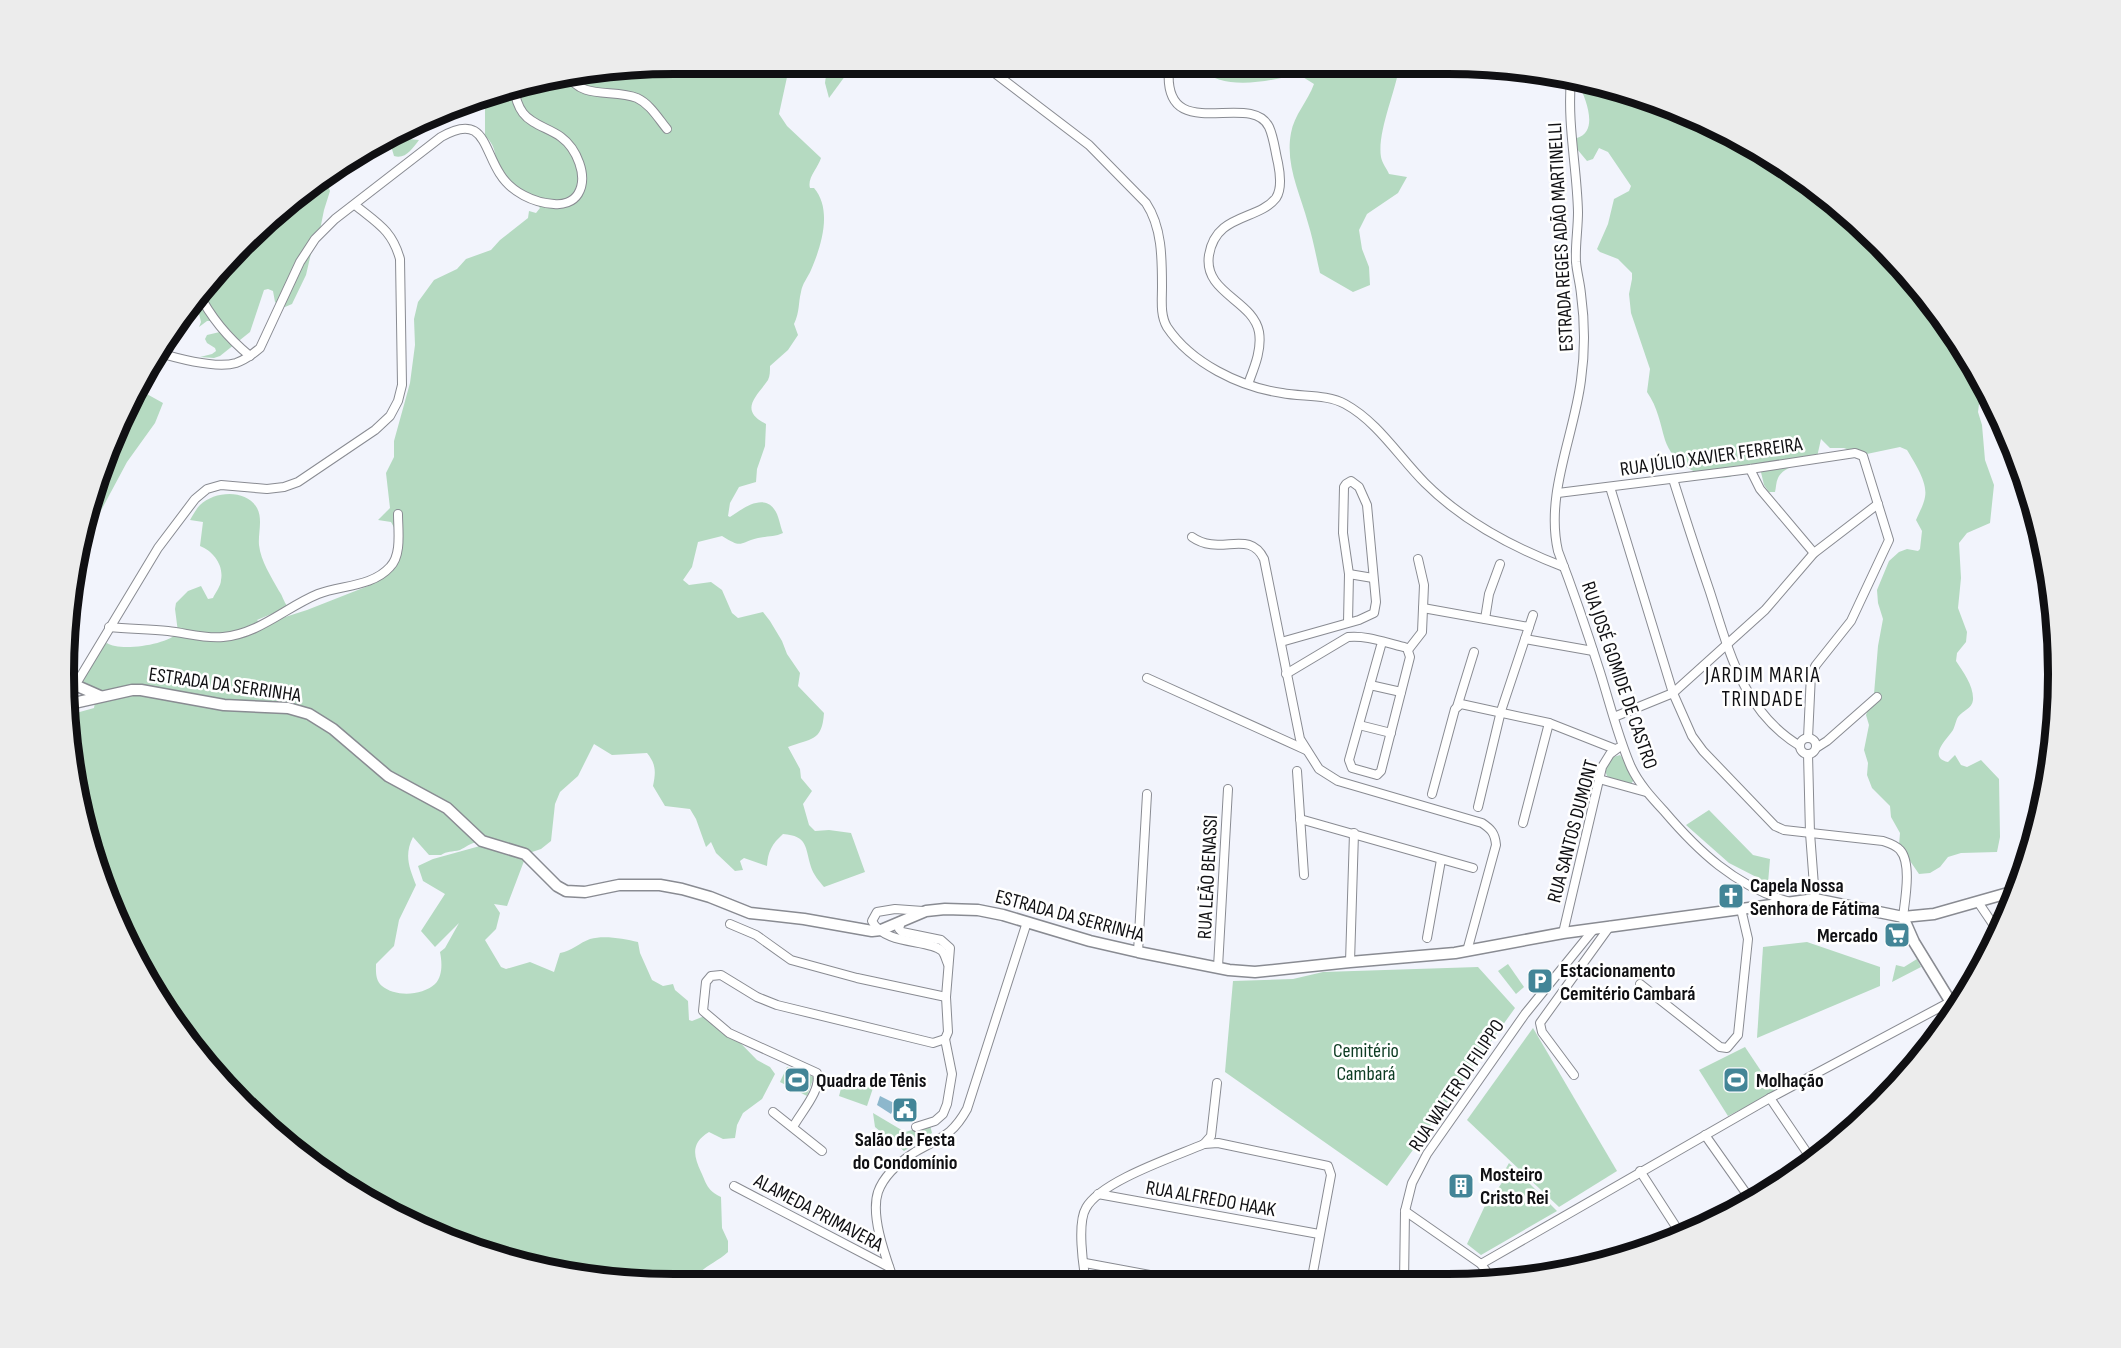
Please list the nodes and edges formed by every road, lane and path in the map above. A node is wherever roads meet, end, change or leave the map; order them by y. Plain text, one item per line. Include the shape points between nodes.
1 (996, 74) edge
2 (1169, 74) edge
3 (573, 83) edge
4 (1571, 87) edge
5 (515, 95) edge
6 (667, 129) dead end
7 (354, 205) junction
8 (203, 302) edge
9 (166, 354) edge
10 (250, 356) junction
11 (1248, 384) junction
12 (1750, 469) junction
13 (1672, 479) junction
14 (1610, 487) junction
15 (1557, 493) junction
16 (1878, 504) junction
17 (398, 514) dead end
18 (1192, 537) dead end
19 (1814, 553) junction
20 (1418, 559) dead end
21 (1500, 564) dead end
22 (1564, 567) junction
23 (1349, 574) junction
24 (1373, 578) junction
25 (1423, 608) junction
26 (1533, 615) dead end
27 (1485, 619) junction
28 (1348, 622) junction
29 (109, 627) junction
30 (1529, 627) junction
31 (1524, 639) junction
32 (1281, 642) junction
33 (1382, 642) junction
34 (1727, 644) junction
35 (1408, 650) junction
36 (1593, 651) junction
37 (1474, 652) dead end
38 (1286, 674) junction
39 (1147, 678) dead end
40 (74, 684) edge
41 (1370, 685) junction
42 (74, 690) edge
43 (1401, 692) junction
44 (1673, 693) junction
45 (103, 697) junction
46 (1877, 697) dead end
47 (75, 702) edge
48 (1456, 707) junction
49 (1501, 711) junction
50 (1614, 717) junction
51 (1549, 723) junction
52 (1359, 725) junction
53 (1390, 733) junction
54 (1808, 738) junction
55 (1624, 746) junction
56 (1800, 746) junction
57 (1816, 748) junction
58 (1615, 749) junction
59 (1306, 750) junction
60 (1808, 754) junction
61 (1297, 771) dead end
62 (1599, 779) junction
63 (1228, 789) dead end
64 (1647, 792) junction
65 (1147, 794) dead end
66 (1432, 794) dead end
67 (1478, 807) dead end
68 (1300, 819) junction
69 (1523, 823) dead end
70 (1810, 832) junction
71 (1354, 833) junction
72 (1441, 860) junction
73 (1473, 868) dead end
74 (1305, 875) dead end
75 (2006, 894) edge
76 (1815, 899) junction
77 (1978, 902) junction
78 (1791, 903) junction
79 (1741, 909) junction
80 (926, 911) junction
81 (1904, 917) junction
82 (901, 922) junction
83 (1027, 922) junction
84 (730, 924) dead end
85 (1993, 924) edge
86 (1610, 927) junction
87 (1594, 929) junction
88 (881, 930) junction
89 (1563, 933) junction
90 (1427, 938) dead end
91 (1467, 951) junction
92 (1138, 952) junction
93 (1350, 962) junction
94 (949, 966) junction
95 (1218, 967) junction
96 (1640, 984) dead end
97 (946, 998) junction
98 (1950, 1002) edge
99 (1946, 1008) edge
100 (945, 1039) junction
101 (1574, 1075) dead end
102 (1217, 1083) dead end
103 (1770, 1098) junction
104 (773, 1112) dead end
105 (793, 1127) junction
106 (916, 1127) dead end
107 (1705, 1135) junction
108 (1204, 1144) junction
109 (822, 1151) dead end
110 (1808, 1154) edge
111 (1640, 1171) junction
112 (735, 1186) dead end
113 (1098, 1194) junction
114 (1747, 1194) edge
115 (1405, 1211) junction
116 (1677, 1229) edge
117 (1319, 1234) junction
118 (1084, 1263) junction
119 (1481, 1264) junction
120 (889, 1267) junction
121 (1486, 1273) edge
122 (892, 1274) edge
123 (1085, 1274) edge
124 (1144, 1274) edge
125 (1312, 1274) edge
126 (1406, 1274) edge

1 - 11 street via 1089,145 1146,203 1158,228 1162,310 1167,327 1215,370
2 - 11 street via 1170,88 1184,108 1206,114 1251,113 1268,125 1273,138 1280,189 1267,205 1228,224 1212,245 1209,257 1215,281 1251,315 1259,330 1257,358
3 - 6 street via 593,92 638,99 649,106
4 - 15 street, ESTRADA REGES ADÃO MARTINELLI via 1578,211 1576,262 1585,342 1576,408
5 - 7 street via 529,120 561,137 571,147 580,165 582,181 571,201 558,205 542,203 508,184 499,174 483,138 465,128 441,137
7 - 10 street via 315,239 300,262 260,348
7 - 29 street via 385,229 395,242 400,259 402,386 390,416 298,482 267,489 221,485 207,489 173,525
8 - 10 street via 215,322
9 - 10 street via 223,365
11 - 22 street via 1281,393 1327,398 1355,409 1450,507 1514,545
12 - 13 street, RUA JÚLIO XAVIER FERREIRA
12 - 16 street, RUA JÚLIO XAVIER FERREIRA via 1855,453 1866,461
12 - 19 street via 1760,489
13 - 14 street, RUA JÚLIO XAVIER FERREIRA
13 - 34 street
14 - 15 street, RUA JÚLIO XAVIER FERREIRA
14 - 44 street
15 - 22 street, ESTRADA REGES ADÃO MARTINELLI via 1555,539
16 - 19 street
16 - 54 street via 1889,540 1887,547 1851,621 1810,674
17 - 29 street via 396,557 382,575 319,594 256,629 220,638
18 - 32 street via 1210,546 1246,544 1260,551
19 - 34 street via 1765,610
20 - 25 street via 1424,585
21 - 27 street
22 - 36 street, RUA JOSÉ GOMIDE DE CASTRO
23 - 24 street
23 - 24 street via 1342,533 1344,487 1351,481 1359,486 1367,506
23 - 28 street
24 - 28 street via 1374,613
25 - 27 street
25 - 35 street via 1422,632
26 - 30 street
27 - 30 street
28 - 32 street
29 - 40 street
30 - 31 street
31 - 36 street
31 - 49 street
32 - 38 street
33 - 35 street
33 - 38 street via 1348,637
33 - 41 street
34 - 44 street
34 - 56 street via 1755,704 1784,736
35 - 43 street via 1410,657
36 - 50 street, RUA JOSÉ GOMIDE DE CASTRO
37 - 48 street
38 - 59 street via 1300,739
39 - 59 street
41 - 43 street
41 - 52 street
42 - 45 street
43 - 53 street
44 - 50 street
44 - 70 street via 1703,751 1761,813 1784,830
45 - 47 street, ESTRADA DA SERRINHA
45 - 88 street, ESTRADA DA SERRINHA via 141,690 224,705 288,708 309,714 333,729 388,776 447,808 482,841 525,854 566,891 660,885 750,912
46 - 57 street
48 - 49 street via 1467,704
48 - 66 street
49 - 51 street
49 - 67 street
50 - 55 street, RUA JOSÉ GOMIDE DE CASTRO
51 - 58 street
51 - 69 street
52 - 53 street
52 - 53 street via 1349,764 1374,775 1381,771
54 - 56 street
54 - 57 street via 1815,741
55 - 58 street, RUA SANTOS DUMONT
55 - 64 street, RUA JOSÉ GOMIDE DE CASTRO via 1631,767
56 - 60 street
57 - 60 street
58 - 62 street, RUA SANTOS DUMONT
59 - 91 street via 1319,769 1338,781 1482,823 1491,829 1496,845
60 - 70 street
61 - 68 street
62 - 64 street, RUA JOSÉ GOMIDE DE CASTRO
62 - 89 street, RUA SANTOS DUMONT
63 - 95 street, RUA LEÃO BENASSI
64 - 78 street, RUA JOSÉ GOMIDE DE CASTRO via 1716,864 1748,886
65 - 92 street
68 - 71 street
68 - 74 street
70 - 76 street
70 - 81 street via 1883,841 1901,850 1907,865
71 - 72 street
71 - 93 street
72 - 73 street
72 - 90 street
75 - 77 street
76 - 78 street, ESTRADA DA SERRINHA
76 - 81 street
77 - 81 street via 1934,914
77 - 85 street
78 - 79 street, ESTRADA DA SERRINHA
79 - 86 street, ESTRADA DA SERRINHA
79 - 96 street via 1748,939 1738,1035 1727,1048 1720,1047
80 - 82 street, ESTRADA DA SERRINHA
80 - 83 street, ESTRADA DA SERRINHA via 978,910
80 - 88 street via 877,912 872,921
81 - 98 street via 1914,942
82 - 88 street, ESTRADA DA SERRINHA
82 - 94 street via 902,932 941,940 950,948
83 - 92 street, ESTRADA DA SERRINHA
83 - 120 street via 967,1109 958,1125 945,1136 888,1174 878,1193 880,1238
84 - 97 street via 756,935 791,960
86 - 87 street, ESTRADA DA SERRINHA
86 - 101 street via 1540,1023 1542,1032
87 - 89 street, ESTRADA DA SERRINHA
87 - 115 street, RUA WALTER DI FILIPPO via 1525,1014 1426,1154 1412,1183
88 - 94 street via 898,939 937,948
89 - 91 street, ESTRADA DA SERRINHA
91 - 93 street, ESTRADA DA SERRINHA
92 - 95 street, ESTRADA DA SERRINHA
93 - 95 street, ESTRADA DA SERRINHA via 1256,972
94 - 97 street
97 - 100 street
99 - 103 street
100 - 105 street via 933,1043 777,1005 721,975 711,976 706,982 703,1011 729,1033 819,1076
100 - 106 street via 952,1074 947,1104 935,1121
102 - 108 street via 1211,1136
103 - 107 street
103 - 110 street
104 - 105 street
105 - 109 street
107 - 111 street
107 - 114 street
108 - 113 street via 1115,1182
108 - 117 street via 1218,1143 1328,1166 1331,1175
111 - 116 street
111 - 119 street
112 - 120 street, ALAMEDA PRIMAVERA
113 - 117 street, RUA ALFREDO HAAK
113 - 118 street via 1085,1208 1081,1223
115 - 119 street
115 - 126 street, RUA WALTER DI FILIPPO
117 - 125 street
118 - 123 street
118 - 124 street
119 - 121 street
120 - 122 street

